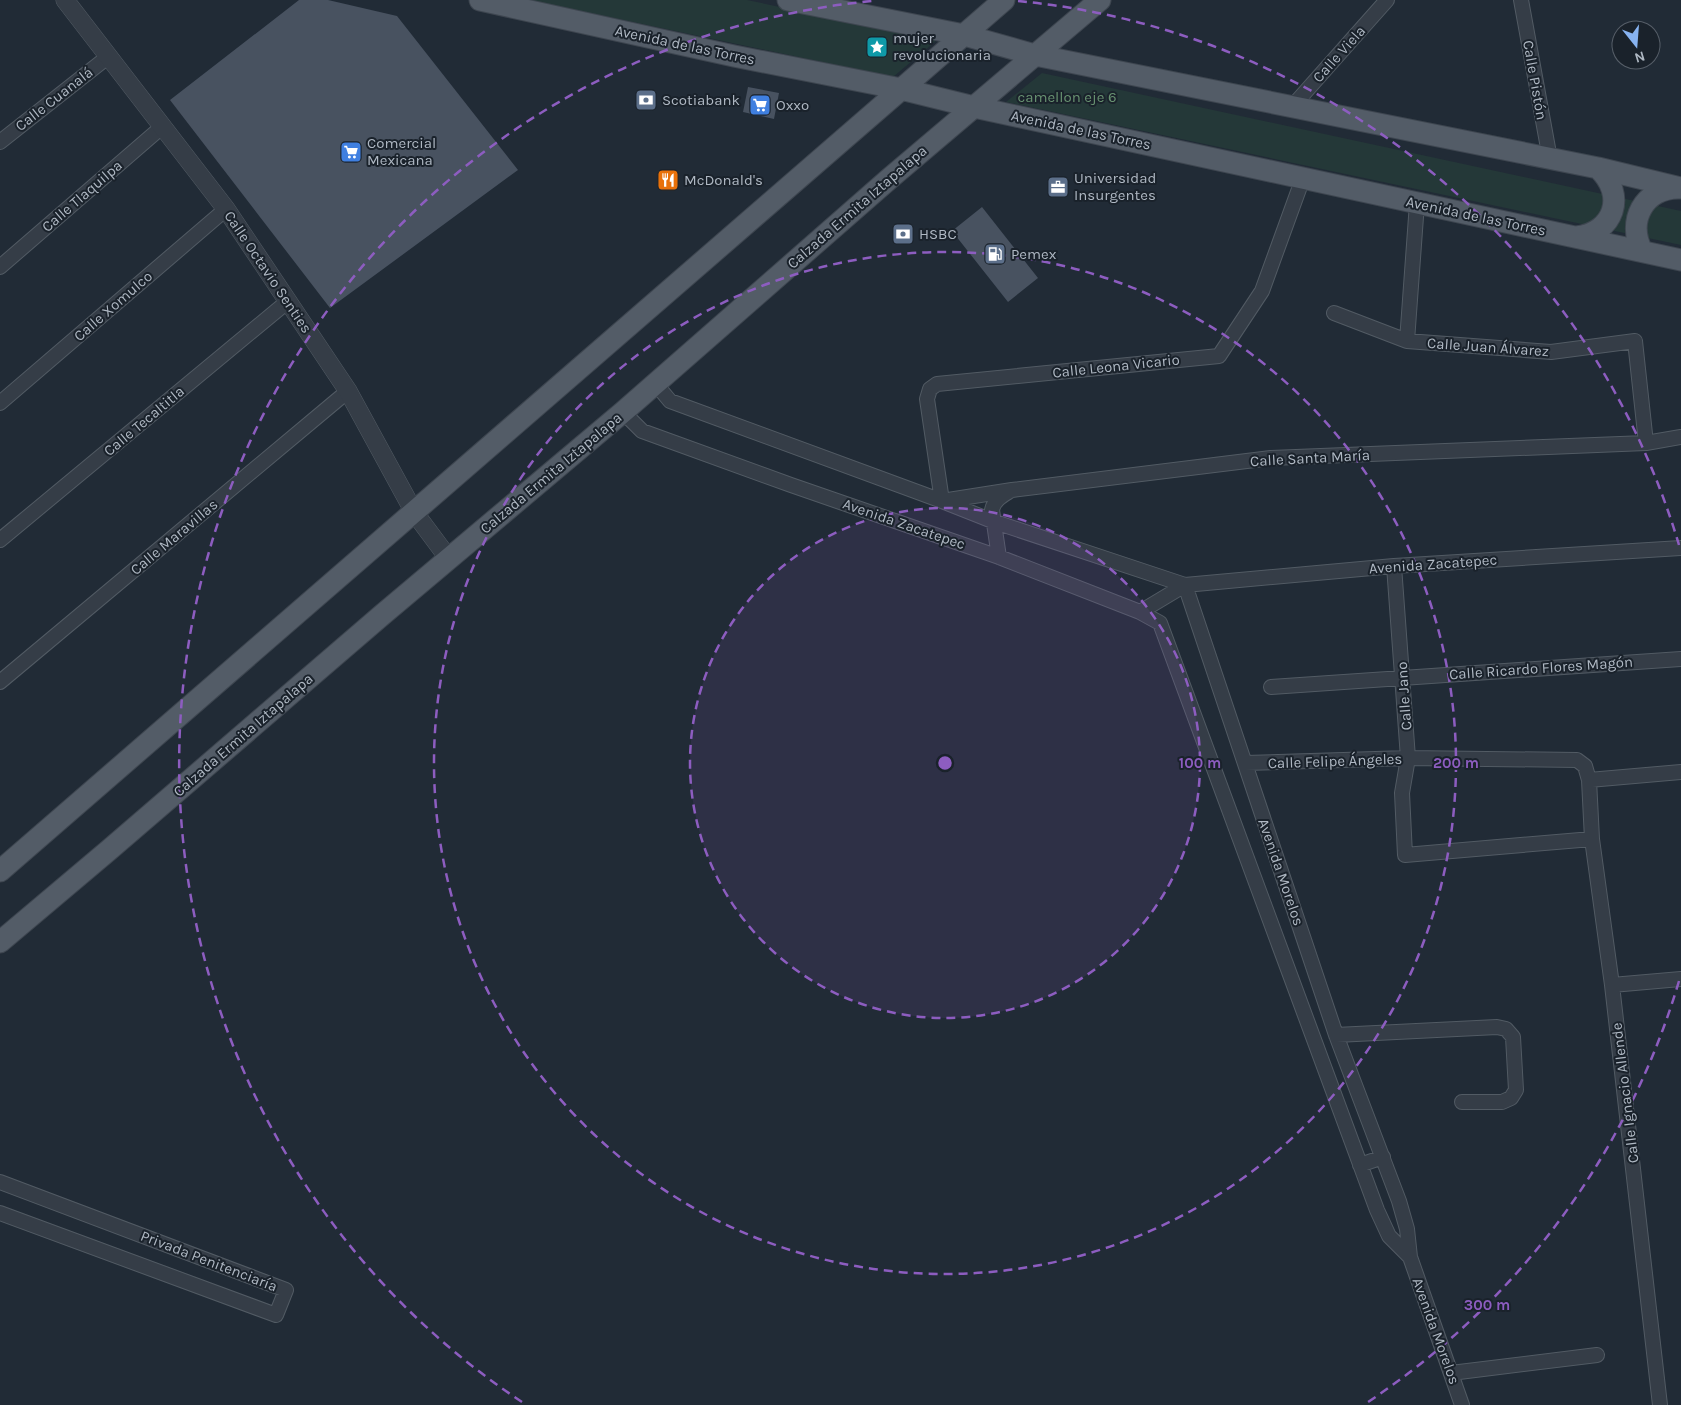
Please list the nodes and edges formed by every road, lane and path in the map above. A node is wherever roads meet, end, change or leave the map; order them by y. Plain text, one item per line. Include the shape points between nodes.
1 (65, 0) edge
2 (480, 0) edge
3 (788, 0) edge
4 (1004, 0) edge
5 (1100, 0) edge
6 (1387, 0) edge
7 (1521, 0) edge
8 (964, 35) junction
9 (1036, 55) junction
10 (109, 56) junction
11 (901, 89) junction
12 (974, 107) junction
13 (1291, 108) junction
14 (163, 126) junction
15 (0, 142) edge
16 (1550, 159) junction
17 (1598, 168) junction
18 (1303, 178) junction
19 (1681, 188) edge
20 (1417, 203) junction
21 (226, 209) junction
22 (1576, 238) junction
23 (1642, 251) junction
24 (1681, 260) edge
25 (0, 267) edge
26 (287, 302) junction
27 (1334, 313) dead end
28 (1407, 342) junction
29 (655, 383) junction
30 (348, 391) junction
31 (0, 403) edge
32 (623, 412) junction
33 (1681, 437) edge
34 (1646, 443) junction
35 (1012, 490) junction
36 (942, 501) junction
37 (414, 512) junction
38 (995, 522) junction
39 (0, 540) edge
40 (1681, 548) edge
41 (999, 557) junction
42 (449, 559) junction
43 (1394, 566) junction
44 (1185, 585) junction
45 (1140, 612) junction
46 (1681, 659) edge
47 (1402, 678) junction
48 (0, 682) edge
49 (1271, 687) dead end
50 (1408, 758) junction
51 (1245, 763) junction
52 (1681, 772) edge
53 (1589, 780) junction
54 (1592, 839) junction
55 (0, 871) edge
56 (4, 931) edge
57 (1681, 979) edge
58 (1612, 985) junction
59 (1336, 1035) junction
60 (1462, 1102) dead end
61 (1383, 1157) junction
62 (1360, 1165) junction
63 (0, 1182) edge
64 (0, 1213) edge
65 (1410, 1257) junction
66 (1597, 1355) dead end
67 (1451, 1373) junction
68 (1462, 1405) edge
69 (1660, 1405) edge

1 - 10 street, Calle Octavio Senties
2 - 11 main road, Avenida de las Torres
3 - 8 main road
4 - 8 main road
5 - 9 main road, Calzada Ermita Iztapalapa
6 - 13 street, Calle Viela
7 - 16 street, Calle Pistón
8 - 9 main road
8 - 11 main road
9 - 12 main road, Calzada Ermita Iztapalapa
9 - 13 main road
10 - 14 street, Calle Octavio Senties
10 - 15 street, Calle Cuanalá
11 - 12 main road, Avenida de las Torres
11 - 37 main road
12 - 18 main road, Avenida de las Torres
12 - 29 main road, Calzada Ermita Iztapalapa
13 - 16 main road
14 - 21 street, Calle Octavio Senties
14 - 25 street, Calle Tlaquilpa
16 - 17 main road
17 - 19 main road
17 - 22 main road via 1614,191 1613,210 1603,226
18 - 20 main road, Avenida de las Torres
18 - 36 street, Calle Leona Vicario via 1262,291 1219,356 937,384 930,389 928,399
19 - 23 main road via 1671,188 1654,195 1641,208 1636,234
20 - 22 main road, Avenida de las Torres
20 - 28 street, Calle Juan Álvarez
21 - 26 street, Calle Octavio Senties
21 - 31 street, Calle Xomulco
22 - 23 main road, Avenida de las Torres
23 - 24 main road, Avenida de las Torres
26 - 30 street, Calle Octavio Senties
26 - 39 street, Calle Tecaltitla
27 - 28 street
28 - 34 street, Calle Juan Álvarez via 1550,352 1635,341
29 - 32 main road, Calzada Ermita Iztapalapa
29 - 36 street, Avenida Zacatepec via 670,401
30 - 37 street, Calle Octavio Senties
30 - 48 street, Calle Maravillas
32 - 41 street, Avenida Zacatepec via 642,431
32 - 42 main road, Calzada Ermita Iztapalapa
33 - 34 street, Calle Santa María
34 - 35 street, Calle Santa María via 1271,458
35 - 36 street, Calle Santa María
35 - 38 street via 993,505
36 - 38 street, Avenida Zacatepec
37 - 42 street, Calle Octavio Senties
37 - 55 main road
38 - 41 street
38 - 44 street, Avenida Zacatepec
40 - 43 street, Avenida Zacatepec
41 - 45 street, Avenida Zacatepec
42 - 56 main road, Calzada Ermita Iztapalapa
43 - 44 street, Avenida Zacatepec
43 - 47 street, Calle Jano
44 - 45 street, Avenida Zacatepec
44 - 51 street, Avenida Morelos
45 - 62 street, Avenida Morelos via 1160,623
46 - 47 street, Calle Ricardo Flores Magón
47 - 49 street, Calle Ricardo Flores Magón
47 - 50 street, Calle Jano
50 - 51 street, Calle Felipe Ángeles
50 - 53 street, Calle Felipe Ángeles via 1577,760 1585,766
50 - 54 street, Calle Jano via 1402,793 1405,855
51 - 59 street, Avenida Morelos
52 - 53 street
53 - 54 street, Calle Ignacio Allende
54 - 58 street, Calle Ignacio Allende
57 - 58 street
58 - 69 street, Calle Ignacio Allende
59 - 60 street via 1506,1029 1513,1037 1516,1090 1511,1098 1502,1102
59 - 61 street, Avenida Morelos
61 - 62 street
61 - 65 street, Avenida Morelos via 1407,1229
62 - 65 street, Avenida Morelos via 1389,1236
63 - 64 street, Privada Penitenciaría via 286,1290 276,1315
65 - 67 street, Avenida Morelos
66 - 67 street
67 - 68 street, Avenida Morelos

